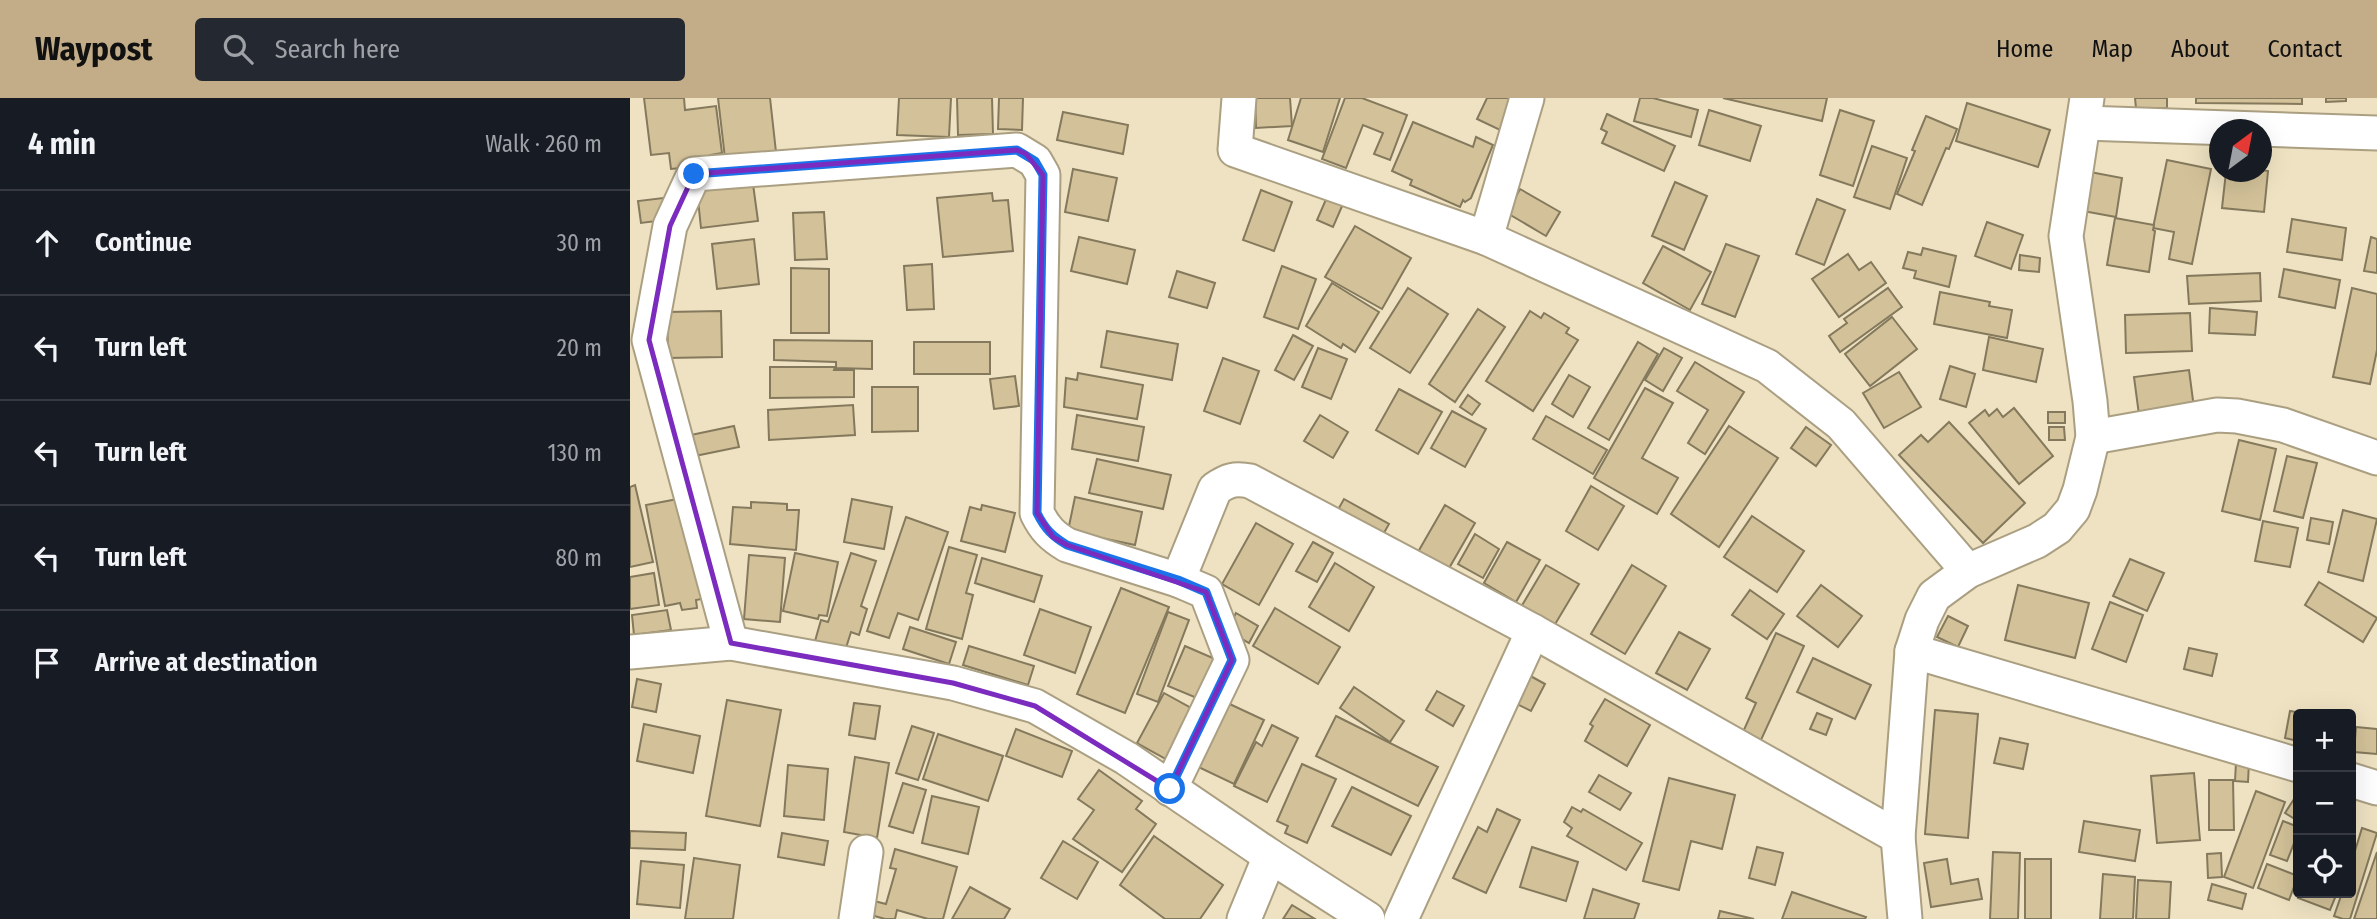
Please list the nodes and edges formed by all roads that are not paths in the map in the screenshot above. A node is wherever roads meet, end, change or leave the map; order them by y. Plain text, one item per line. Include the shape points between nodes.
1 (1239, 98) edge
2 (1527, 98) edge
3 (2085, 110) edge
4 (2377, 133) edge
5 (1486, 238) junction
6 (2093, 437) junction
7 (2377, 458) edge
8 (1968, 570) junction
9 (1178, 580) junction
10 (1533, 631) junction
11 (731, 643) junction
12 (1912, 651) junction
13 (630, 652) edge
14 (2293, 764) edge
15 (2356, 782) edge
16 (2377, 788) edge
17 (1170, 789) junction
18 (1898, 837) junction
19 (866, 852) dead end
20 (1270, 856) junction
21 (856, 919) edge
22 (1244, 919) edge
23 (1368, 919) edge
24 (1401, 919) edge
25 (1905, 919) edge

1 - 5 street via 1235,150
2 - 5 street
3 - 4 street
3 - 6 street via 2066,236
5 - 8 street via 1768,366 1841,424
6 - 7 street via 2217,415 2238,416 2283,425
6 - 8 street via 2073,509 2057,528
8 - 12 street via 1934,596
9 - 10 street via 1215,489 1236,478 1251,481
9 - 11 street via 1067,545 1053,537 1037,513 1043,175 1035,161 1017,150 694,174 670,226 649,340
9 - 17 street via 1206,592 1232,660
10 - 18 street
10 - 24 street
11 - 13 street
11 - 17 street via 953,683 1035,706
12 - 14 street
12 - 18 street
15 - 16 street
17 - 20 street
18 - 25 street
19 - 21 street
20 - 22 street
20 - 23 street

